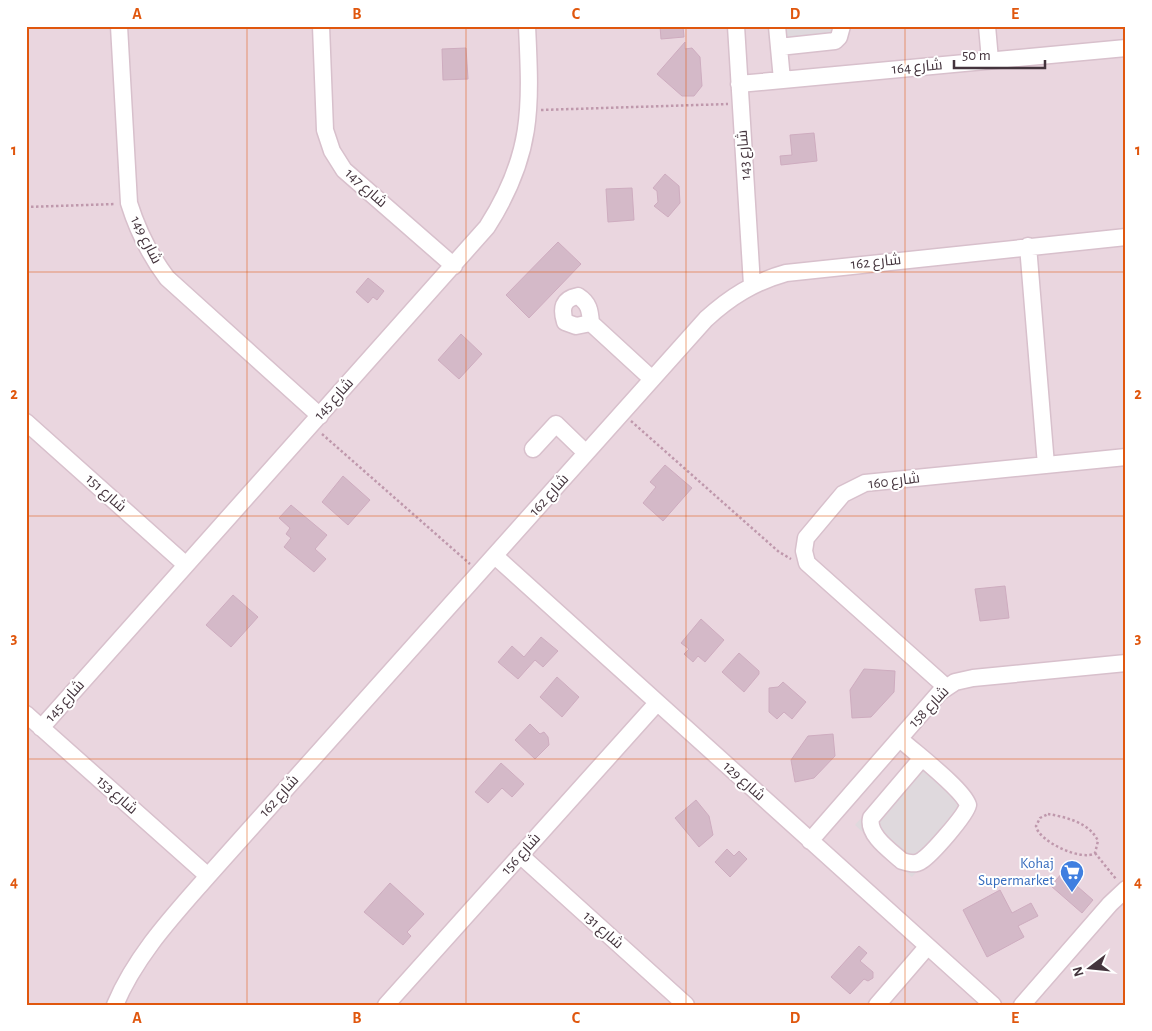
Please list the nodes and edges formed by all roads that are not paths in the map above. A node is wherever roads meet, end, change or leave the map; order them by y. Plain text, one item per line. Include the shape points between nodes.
1 (119, 26) edge
2 (321, 26) edge
3 (527, 26) edge
4 (736, 26) edge
5 (777, 26) edge
6 (842, 26) edge
7 (987, 26) edge
8 (779, 47) junction
9 (1126, 48) edge
10 (990, 60) junction
11 (782, 80) junction
12 (739, 84) junction
13 (1126, 237) edge
14 (1028, 246) junction
15 (454, 266) junction
16 (752, 285) junction
17 (591, 322) dead end
18 (652, 379) junction
19 (316, 420) junction
20 (26, 422) edge
21 (533, 449) dead end
22 (586, 453) junction
23 (1126, 458) edge
24 (1046, 465) junction
25 (495, 556) junction
26 (186, 565) junction
27 (1126, 663) edge
28 (946, 687) junction
29 (657, 703) junction
30 (26, 714) edge
31 (41, 728) junction
32 (900, 739) junction
33 (922, 758) junction
34 (810, 840) junction
35 (520, 855) junction
36 (208, 876) junction
37 (1125, 890) edge
38 (928, 947) junction
39 (115, 1005) edge
40 (386, 1005) edge
41 (686, 1005) edge
42 (877, 1005) edge
43 (993, 1005) edge
44 (1022, 1005) edge

1 - 19 street, شارع 149 via 129,203 137,230 167,278
2 - 15 street, شارع 147 via 325,130 332,151 344,170
3 - 15 street, شارع 145 via 530,111 517,172 504,201
4 - 12 street, شارع 143
5 - 8 street
6 - 8 street via 835,41
7 - 10 street
8 - 11 street
9 - 10 street, شارع 164
10 - 11 street, شارع 164
11 - 12 street, شارع 164
12 - 16 street, شارع 143
13 - 14 street, شارع 162
14 - 16 street, شارع 162 via 786,273
14 - 24 street
15 - 19 street, شارع 145
16 - 18 street, شارع 162 via 706,319
17 - 18 street
18 - 22 street, شارع 162
19 - 26 street, شارع 145
20 - 26 street, شارع 151
21 - 22 street via 556,424
22 - 25 street, شارع 162
23 - 24 street, شارع 160
24 - 28 street, شارع 160 via 878,481 854,487 834,502 806,538 804,551 808,563
25 - 29 street, شارع 129
25 - 36 street, شارع 162
26 - 31 street, شارع 145
27 - 28 street, شارع 158 via 963,679
28 - 32 street, شارع 158
29 - 34 street, شارع 129
29 - 35 street, شارع 156
30 - 31 street, شارع 153
31 - 36 street, شارع 153
32 - 33 street
32 - 34 street, شارع 158
33 - 33 street via 968,804 964,814 926,857 915,864 902,861 874,833 870,823
34 - 38 street, شارع 129
35 - 40 street, شارع 156
35 - 41 street, شارع 131
36 - 39 street, شارع 162 via 140,959
37 - 44 street
38 - 42 street
38 - 43 street, شارع 129

